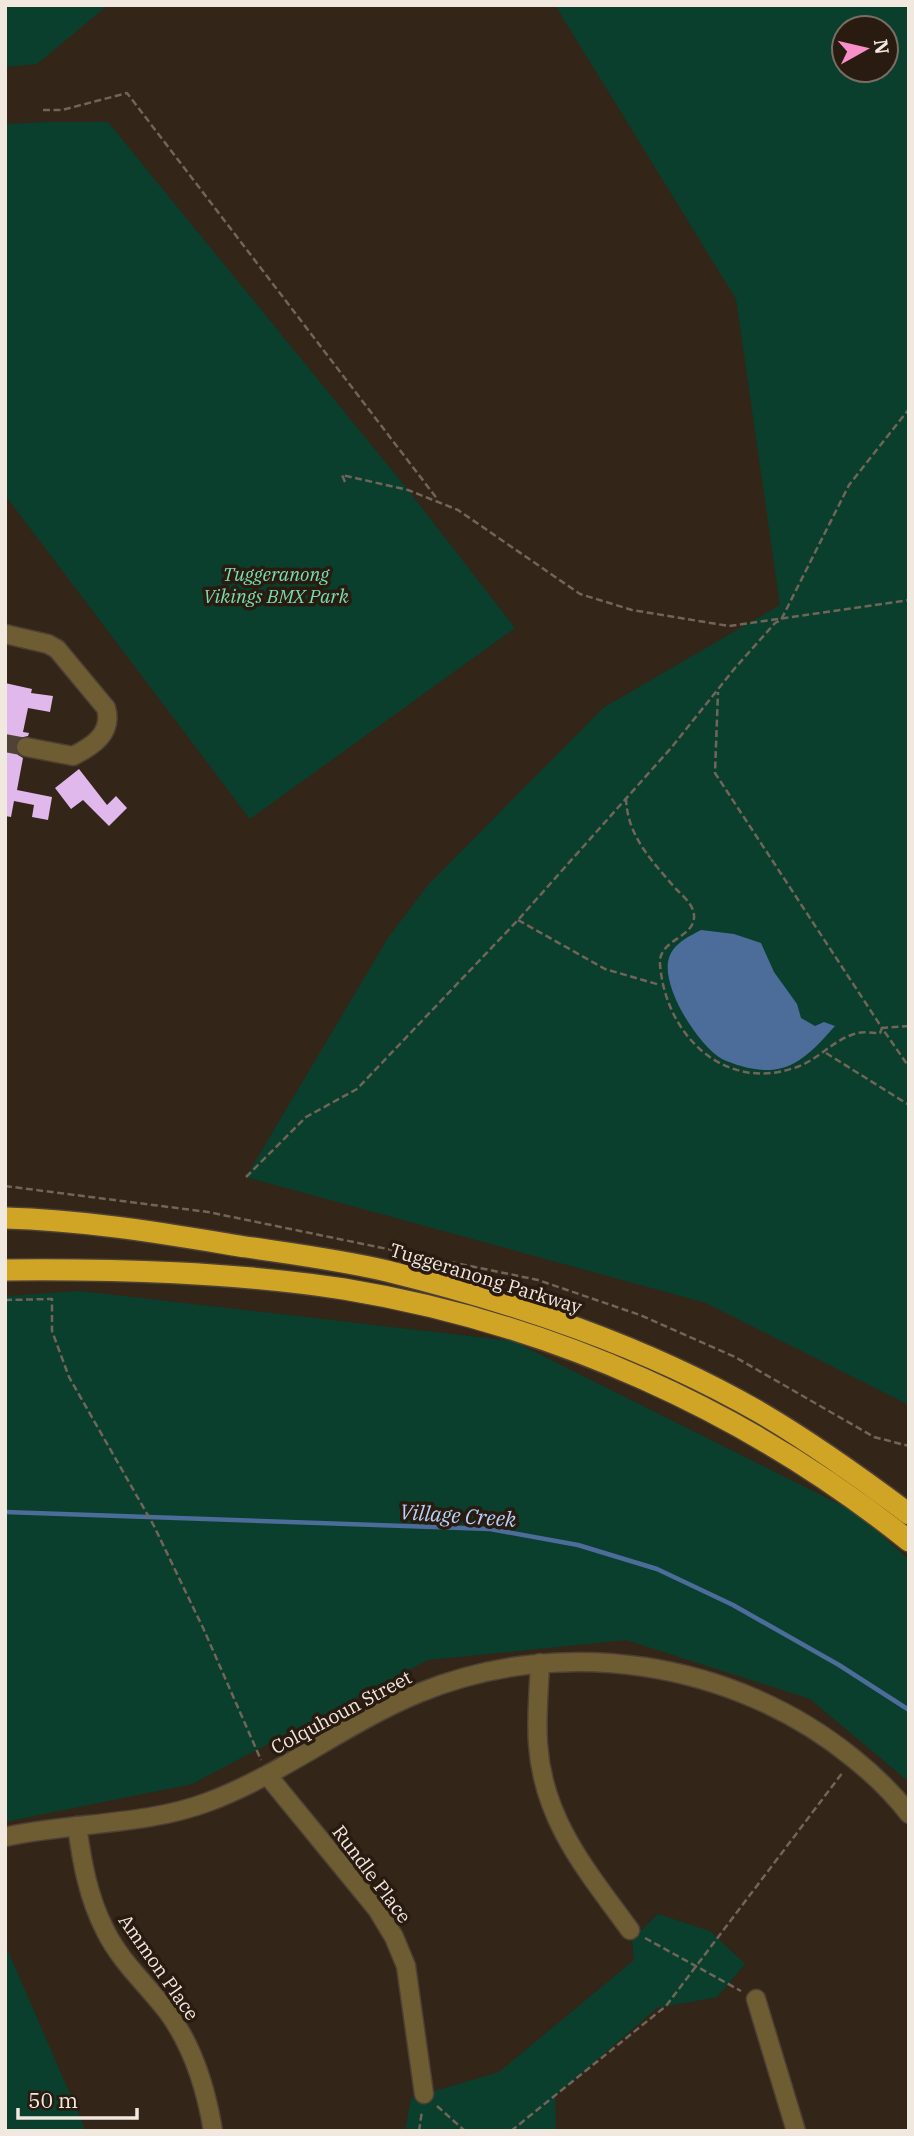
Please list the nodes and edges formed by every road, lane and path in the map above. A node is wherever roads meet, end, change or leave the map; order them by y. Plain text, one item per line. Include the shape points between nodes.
1 (43, 110) dead end
2 (909, 409) edge
3 (345, 482) dead end
4 (440, 503) junction
5 (909, 600) edge
6 (781, 620) junction
7 (5, 634) edge
8 (718, 691) junction
9 (26, 747) tunnel mouth
10 (626, 798) junction
11 (518, 920) junction
12 (662, 986) junction
13 (909, 1026) edge
14 (882, 1028) junction
15 (825, 1052) junction
16 (909, 1067) edge
17 (909, 1105) edge
18 (246, 1177) dead end
19 (5, 1217) edge
20 (5, 1270) edge
21 (5, 1300) edge
22 (909, 1514) edge
23 (909, 1541) edge
24 (540, 1663) junction
25 (853, 1758) junction
26 (268, 1776) junction
27 (909, 1814) edge
28 (77, 1826) junction
29 (5, 1837) edge
30 (630, 1930) joint
31 (694, 1966) junction
32 (756, 1999) joint
33 (424, 2094) junction
34 (212, 2131) edge
35 (419, 2131) edge
36 (465, 2131) edge
37 (511, 2131) edge
38 (796, 2131) edge

1 - 4 path via 62,110 127,93
2 - 6 path via 849,485
3 - 4 path via 342,475 408,490
4 - 6 path via 458,510 580,594 632,610 729,626
5 - 6 path
6 - 8 path
7 - 9 street via 57,649 106,708 108,717 101,738 73,756
8 - 10 path
8 - 14 path via 715,774
10 - 11 path
10 - 12 path via 632,832 692,906 695,917 690,930 669,944 660,959
11 - 12 path via 605,970
11 - 18 path via 357,1089 306,1116
12 - 15 path via 674,1016 698,1048 742,1072 781,1072
13 - 14 path
14 - 15 path via 880,1033 856,1032
14 - 16 path
15 - 17 path
19 - 22 highway, Tuggeranong Parkway via 104,1225 322,1258 513,1306 595,1335 716,1389 847,1468
20 - 23 highway via 134,1272 285,1282 401,1300 509,1329 622,1369 693,1402 840,1490
21 - 26 path via 52,1299 52,1331 69,1377 154,1526
24 - 25 street, Colquhoun Street via 619,1663 720,1684 810,1725
24 - 26 street, Colquhoun Street via 490,1671 418,1693
24 - 30 street via 538,1745 554,1814 570,1847
25 - 27 street, Colquhoun Street
25 - 31 path
26 - 28 street, Colquhoun Street via 206,1803 160,1815
26 - 33 street, Rundle Place via 377,1909 394,1937 406,1966
28 - 29 street, Colquhoun Street
28 - 34 street, Ammon Place via 90,1896 106,1932 189,2047 208,2103
30 - 31 path
31 - 32 path
31 - 37 path via 666,2006
32 - 38 street
33 - 35 path
33 - 36 path

